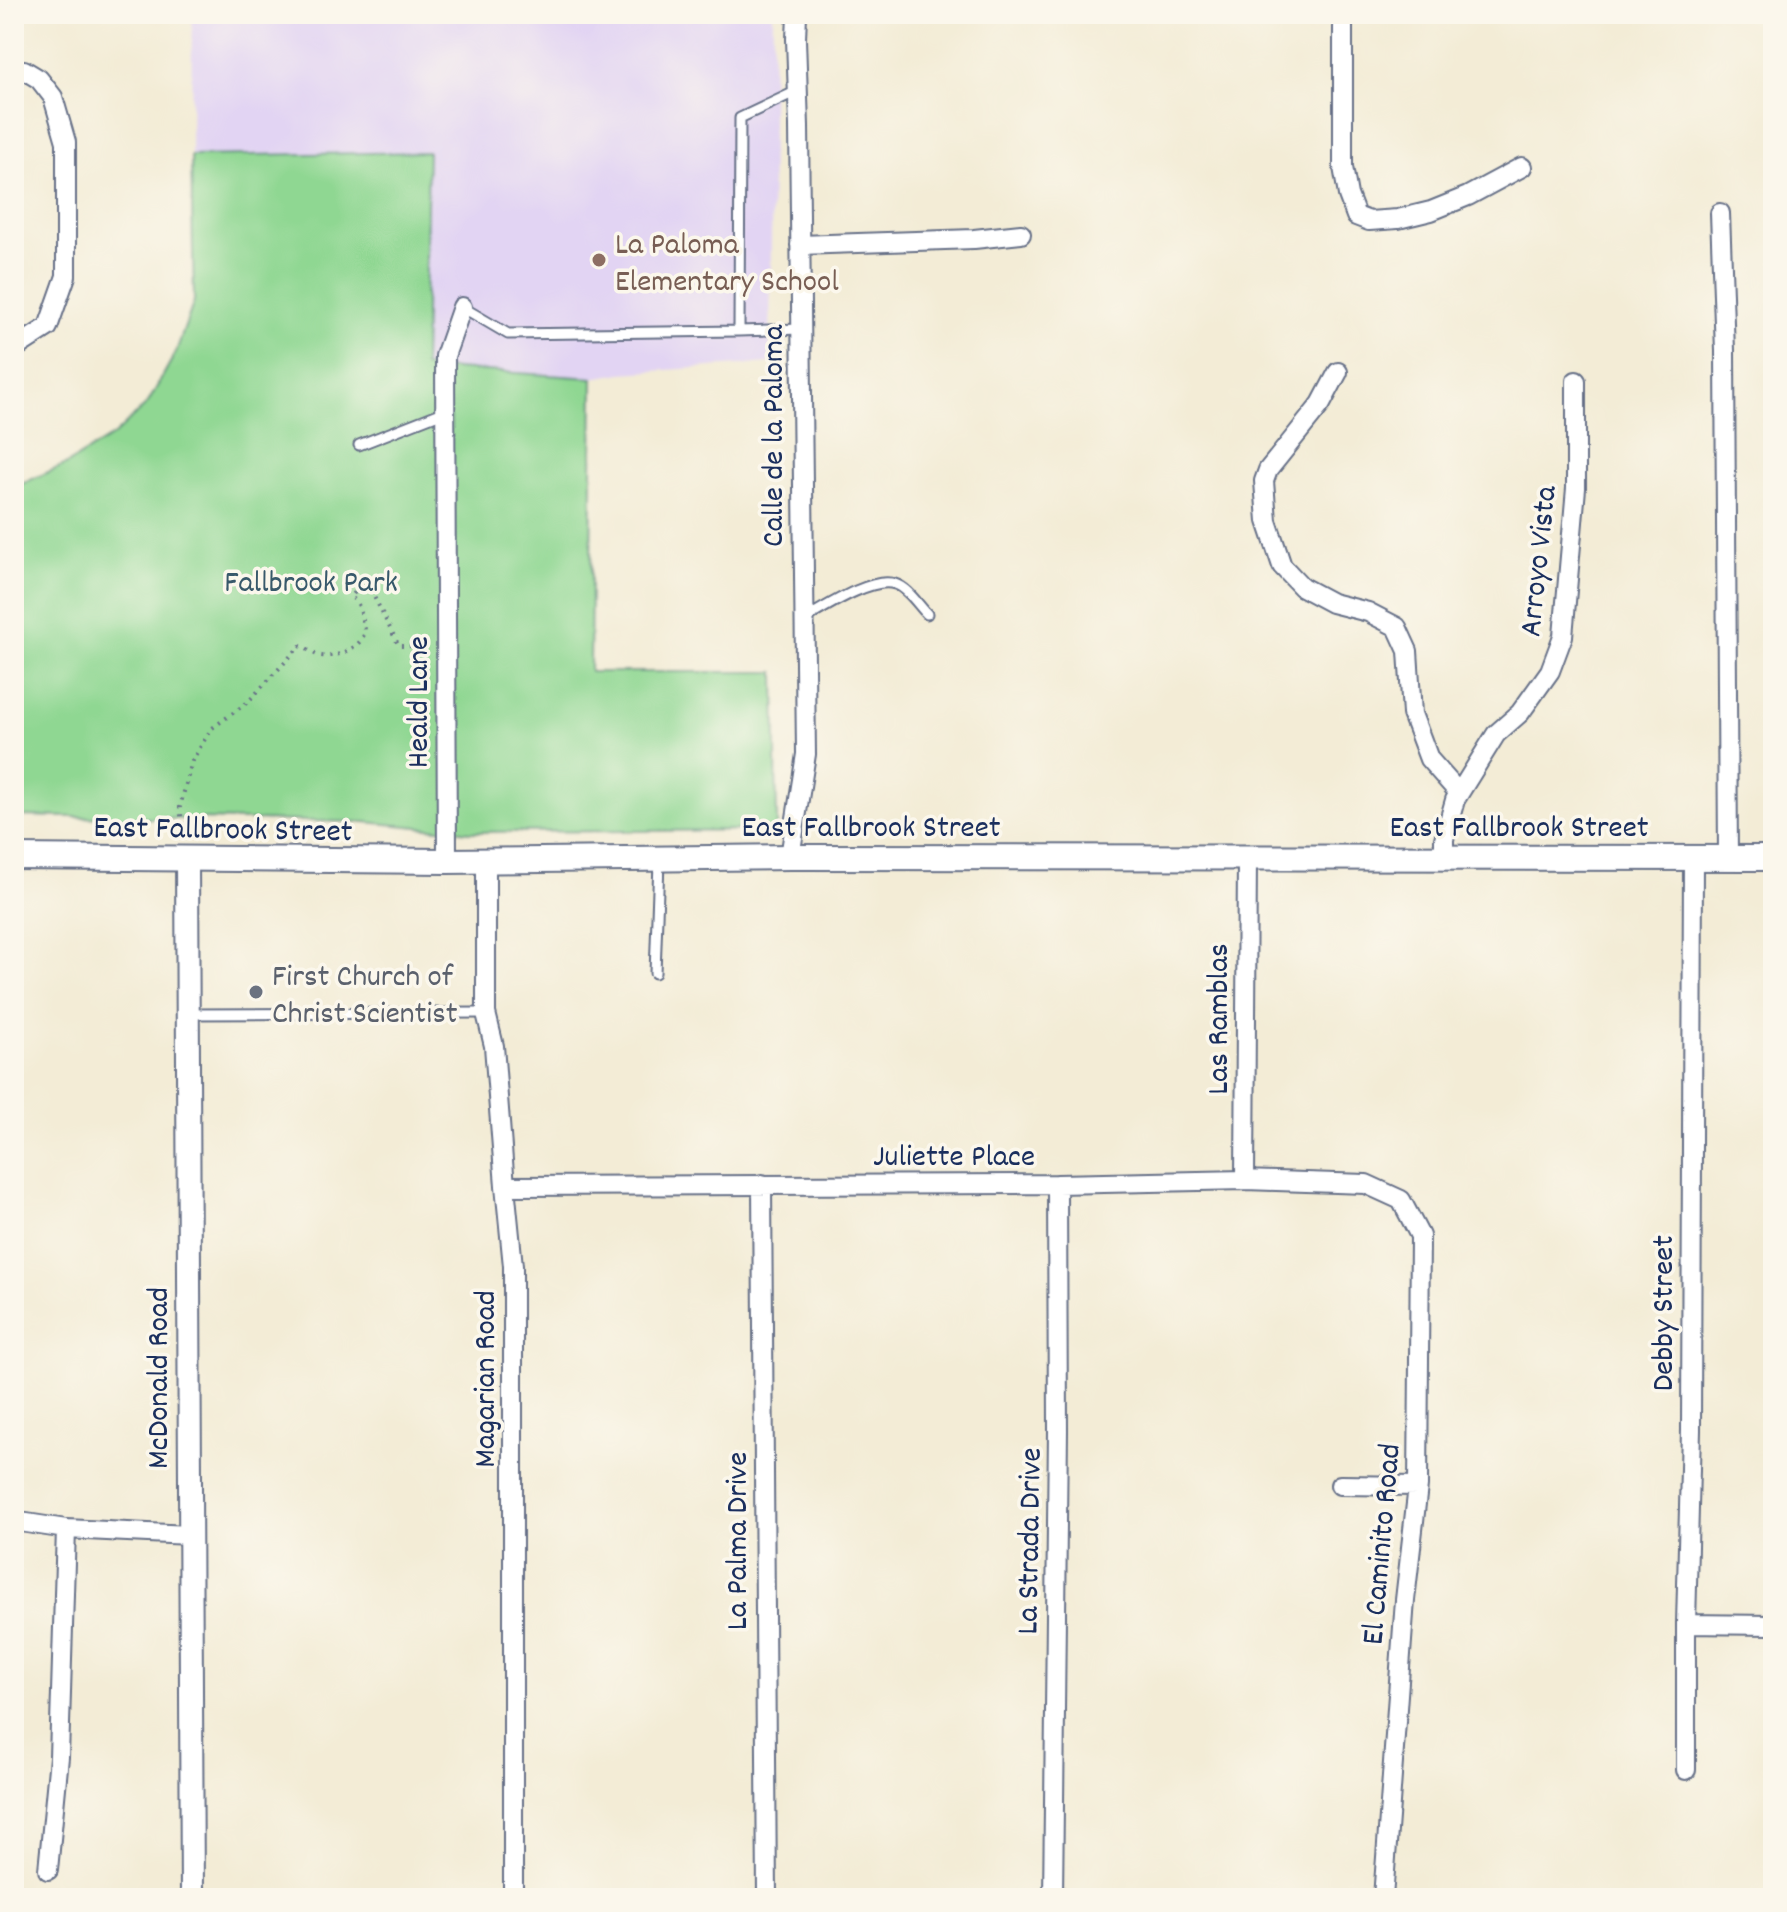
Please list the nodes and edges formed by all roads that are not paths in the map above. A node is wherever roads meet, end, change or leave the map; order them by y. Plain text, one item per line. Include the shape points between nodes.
1 (797, 14) edge
2 (1343, 14) edge
3 (14, 70) edge
4 (797, 91) junction
5 (1522, 167) dead end
6 (1720, 213) dead end
7 (1021, 234) dead end
8 (800, 245) junction
9 (462, 307) joint
10 (801, 329) junction
11 (739, 331) junction
12 (14, 345) edge
13 (1338, 372) dead end
14 (1576, 381) dead end
15 (446, 411) junction
16 (359, 445) dead end
17 (927, 614) dead end
18 (803, 620) junction
19 (1459, 793) junction
20 (14, 857) edge
21 (790, 857) junction
22 (1444, 857) junction
23 (1693, 857) junction
24 (187, 858) junction
25 (660, 858) junction
26 (1247, 858) junction
27 (1728, 858) junction
28 (1773, 858) edge
29 (447, 861) junction
30 (486, 861) junction
31 (655, 973) dead end
32 (486, 1013) junction
33 (187, 1014) junction
34 (1245, 1180) junction
35 (762, 1184) junction
36 (1057, 1184) junction
37 (505, 1186) junction
38 (1401, 1200) joint
39 (1340, 1485) dead end
40 (1418, 1486) junction
41 (14, 1523) edge
42 (66, 1529) junction
43 (189, 1535) junction
44 (1686, 1624) junction
45 (1773, 1625) edge
46 (1686, 1770) dead end
47 (48, 1870) dead end
48 (192, 1898) edge
49 (513, 1898) edge
50 (767, 1898) edge
51 (1053, 1898) edge
52 (1383, 1898) edge

1 - 4 street, Calle de la Paloma
2 - 5 street via 1343,167 1356,216 1369,221 1431,211
3 - 12 street via 39,79 53,97 66,142 66,276 48,327
4 - 8 street, Calle de la Paloma
4 - 11 lane via 740,118
6 - 27 street
7 - 8 street
8 - 10 street, Calle de la Paloma
9 - 11 lane via 508,334
9 - 15 street, Heald Lane via 445,356
10 - 11 lane
10 - 18 street, Calle de la Paloma
13 - 19 street, East Fallbrook Street via 1321,404 1268,470 1267,521 1282,566 1302,587 1397,627 1408,651 1412,714 1429,759
14 - 19 street, Arroyo Vista via 1576,488 1563,636 1550,671 1520,713 1496,734
15 - 16 lane
15 - 29 street, Heald Lane
17 - 18 lane via 902,587 884,583 859,589
18 - 21 street, Calle de la Paloma via 806,754
19 - 22 street, Arroyo Vista via 1444,839
20 - 24 main road, East Fallbrook Street
21 - 25 main road, East Fallbrook Street
21 - 26 main road, East Fallbrook Street
22 - 23 main road, East Fallbrook Street
22 - 26 main road, East Fallbrook Street
23 - 27 main road, East Fallbrook Street
23 - 44 street, Debby Street
24 - 29 main road, East Fallbrook Street
24 - 33 street, McDonald Road
25 - 30 main road, East Fallbrook Street
25 - 31 lane
26 - 34 street, Las Ramblas
27 - 28 main road, East Fallbrook Street
29 - 30 main road, East Fallbrook Street
30 - 32 street, Magarian Road
32 - 33 lane
32 - 37 street, Magarian Road via 494,1046
33 - 43 street, McDonald Road
34 - 36 street, Juliette Place
34 - 38 street, Juliette Place via 1366,1184
35 - 36 street, Juliette Place
35 - 37 street, Juliette Place
35 - 50 street, La Palma Drive
36 - 51 street, La Strada Drive
37 - 49 street, Magarian Road via 513,1266
38 - 40 street, El Caminito Road via 1420,1236
39 - 40 street
40 - 52 street, El Caminito Road
41 - 42 street
42 - 43 street
42 - 47 street via 59,1757
43 - 48 street, McDonald Road
44 - 45 street
44 - 46 street, Debby Street

